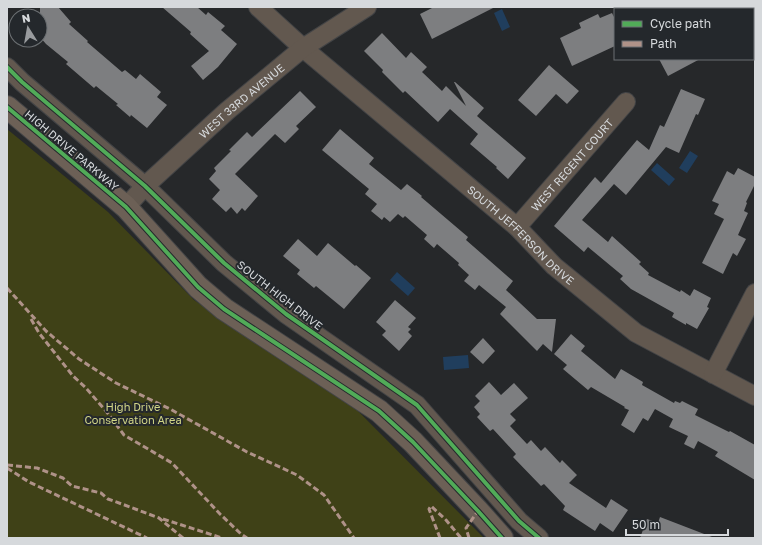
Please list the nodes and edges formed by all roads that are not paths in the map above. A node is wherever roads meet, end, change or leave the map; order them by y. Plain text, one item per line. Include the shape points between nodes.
1 (258, 7) edge
2 (368, 7) edge
3 (303, 48) junction
4 (7, 67) edge
5 (626, 102) dead end
6 (7, 107) edge
7 (144, 186) junction
8 (126, 207) junction
9 (517, 227) junction
10 (755, 293) edge
11 (713, 374) junction
12 (755, 396) edge
13 (502, 538) edge
14 (538, 538) edge

1 - 3 street, SOUTH JEFFERSON DRIVE
2 - 3 street, WEST 33RD AVENUE
3 - 7 street, WEST 33RD AVENUE via 227,111
3 - 9 street, SOUTH JEFFERSON DRIVE
4 - 7 street, SOUTH HIGH DRIVE
5 - 9 street, WEST REGENT COURT
6 - 8 main road, HIGH DRIVE PARKWAY
7 - 8 street, WEST 33RD AVENUE
7 - 14 street, SOUTH HIGH DRIVE via 224,263 286,314 417,405 519,521
8 - 13 main road via 198,287 224,310 379,411 413,442
9 - 11 street, SOUTH JEFFERSON DRIVE via 554,266 636,333
10 - 11 street
11 - 12 street, SOUTH JEFFERSON DRIVE

